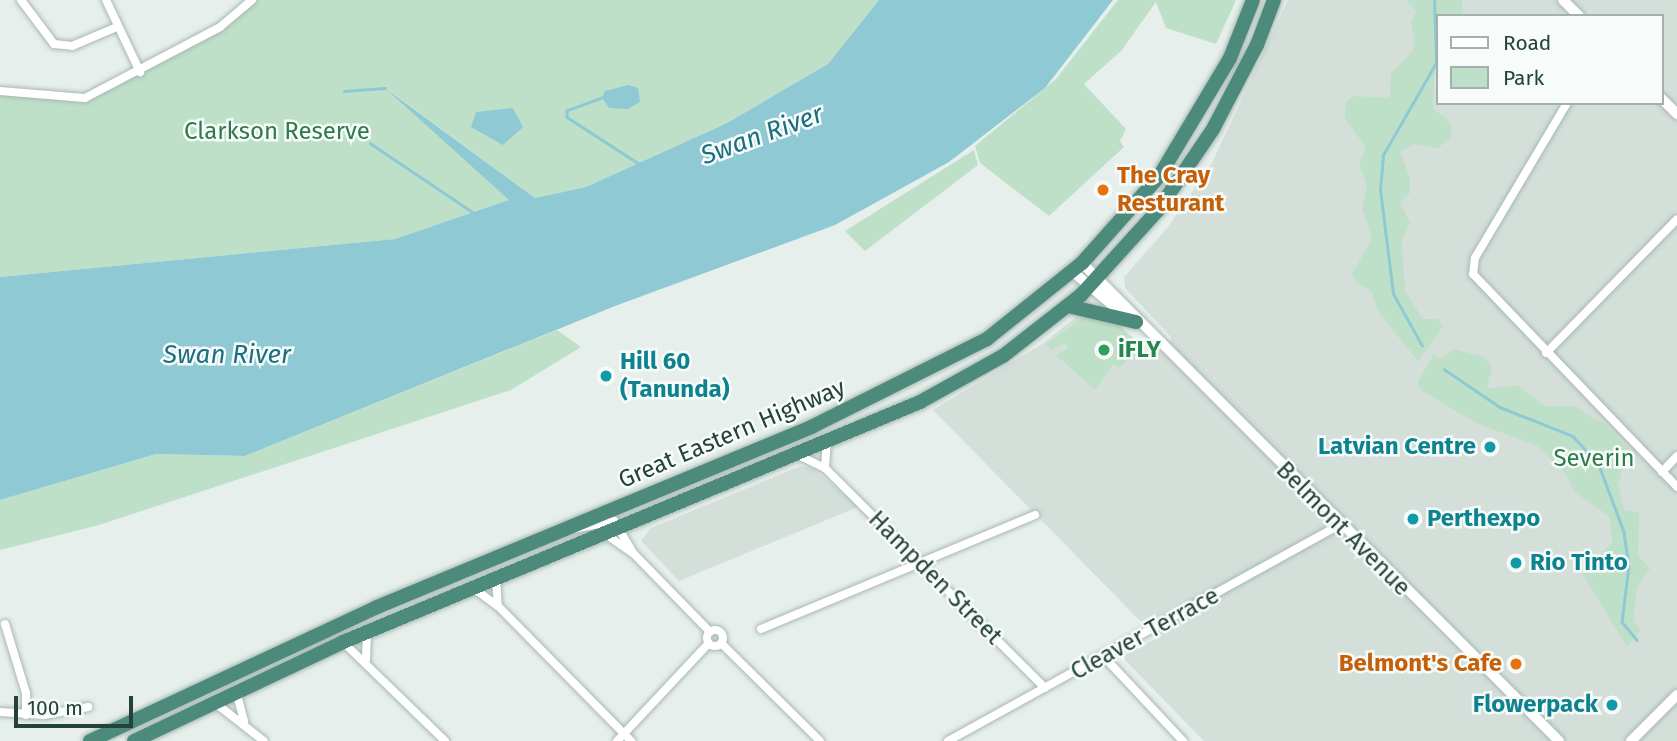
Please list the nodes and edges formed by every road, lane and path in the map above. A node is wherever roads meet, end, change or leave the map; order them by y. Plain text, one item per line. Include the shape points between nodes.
1 (21, 0) edge
2 (106, 0) edge
3 (252, 0) edge
4 (1254, 0) edge
5 (1274, 0) edge
6 (1563, 0) edge
7 (1577, 14) edge
8 (117, 27) junction
9 (140, 72) junction
10 (0, 91) edge
11 (1663, 100) edge
12 (1566, 105) edge
13 (1677, 114) edge
14 (1677, 219) edge
15 (1077, 267) junction
16 (1094, 281) junction
17 (1068, 306) junction
18 (1136, 321) junction
19 (1546, 352) junction
20 (827, 441) junction
21 (796, 454) junction
22 (1677, 456) edge
23 (825, 468) junction
24 (1662, 472) junction
25 (1677, 487) edge
26 (1035, 515) dead end
27 (1340, 526) junction
28 (620, 527) junction
29 (567, 528) junction
30 (604, 533) junction
31 (634, 554) junction
32 (918, 561) junction
33 (496, 579) junction
34 (472, 587) junction
35 (498, 606) junction
36 (5, 624) dead end
37 (761, 629) dead end
38 (367, 632) junction
39 (710, 632) junction
40 (343, 642) junction
41 (709, 643) junction
42 (721, 643) junction
43 (1105, 658) junction
44 (366, 660) junction
45 (1045, 688) junction
46 (236, 691) junction
47 (1677, 695) edge
48 (213, 701) junction
49 (88, 707) dead end
50 (0, 712) edge
51 (26, 715) junction
52 (244, 721) junction
53 (627, 738) edge
54 (1556, 739) edge
55 (90, 741) edge
56 (134, 741) edge
57 (264, 741) edge
58 (444, 741) edge
59 (617, 741) edge
60 (820, 741) edge
61 (948, 741) edge
62 (1183, 741) edge
63 (1631, 741) edge

1 - 8 street via 54,44 72,46
2 - 8 street
3 - 9 street via 220,27
4 - 15 highway, Great Eastern Highway via 1230,58 1184,139 1134,207
5 - 16 highway, Great Eastern Highway via 1257,45 1198,153 1158,210
6 - 7 street
8 - 9 street
9 - 10 street via 85,98
11 - 13 street
12 - 19 street via 1475,258 1475,280
14 - 19 street
15 - 16 main road, Belmont Avenue
15 - 29 highway, Great Eastern Highway via 987,339 910,382
16 - 17 highway, Great Eastern Highway
16 - 18 main road, Belmont Avenue
17 - 18 highway
17 - 20 highway, Great Eastern Highway via 950,387
18 - 27 main road, Belmont Avenue
19 - 24 street
20 - 21 highway, Great Eastern Highway
20 - 23 street
21 - 23 street, Hampden Street
21 - 28 highway, Great Eastern Highway
22 - 24 street
23 - 32 street, Hampden Street
24 - 25 street
26 - 32 street
27 - 43 street, Cleaver Terrace
27 - 54 main road, Belmont Avenue
28 - 29 street via 609,520 582,530
28 - 30 highway, Great Eastern Highway
28 - 31 street
29 - 55 highway, Great Eastern Highway via 247,664
30 - 31 street
30 - 33 highway, Great Eastern Highway
31 - 39 street
32 - 37 street
32 - 45 street, Hampden Street
33 - 34 highway, Great Eastern Highway
33 - 35 street
34 - 35 street
34 - 38 highway, Great Eastern Highway
35 - 53 street
36 - 51 street via 26,693
38 - 40 highway, Great Eastern Highway
38 - 44 street
39 - 41 street
39 - 42 street via 720,631
40 - 44 street
40 - 46 highway, Great Eastern Highway
41 - 42 street
41 - 53 street
42 - 60 street
43 - 45 street, Cleaver Terrace
43 - 62 street
44 - 58 street
45 - 61 street, Cleaver Terrace
46 - 48 highway, Great Eastern Highway
46 - 52 street
47 - 63 street
48 - 52 street
48 - 56 highway, Great Eastern Highway
49 - 51 street
50 - 51 street
52 - 57 street
53 - 59 street

